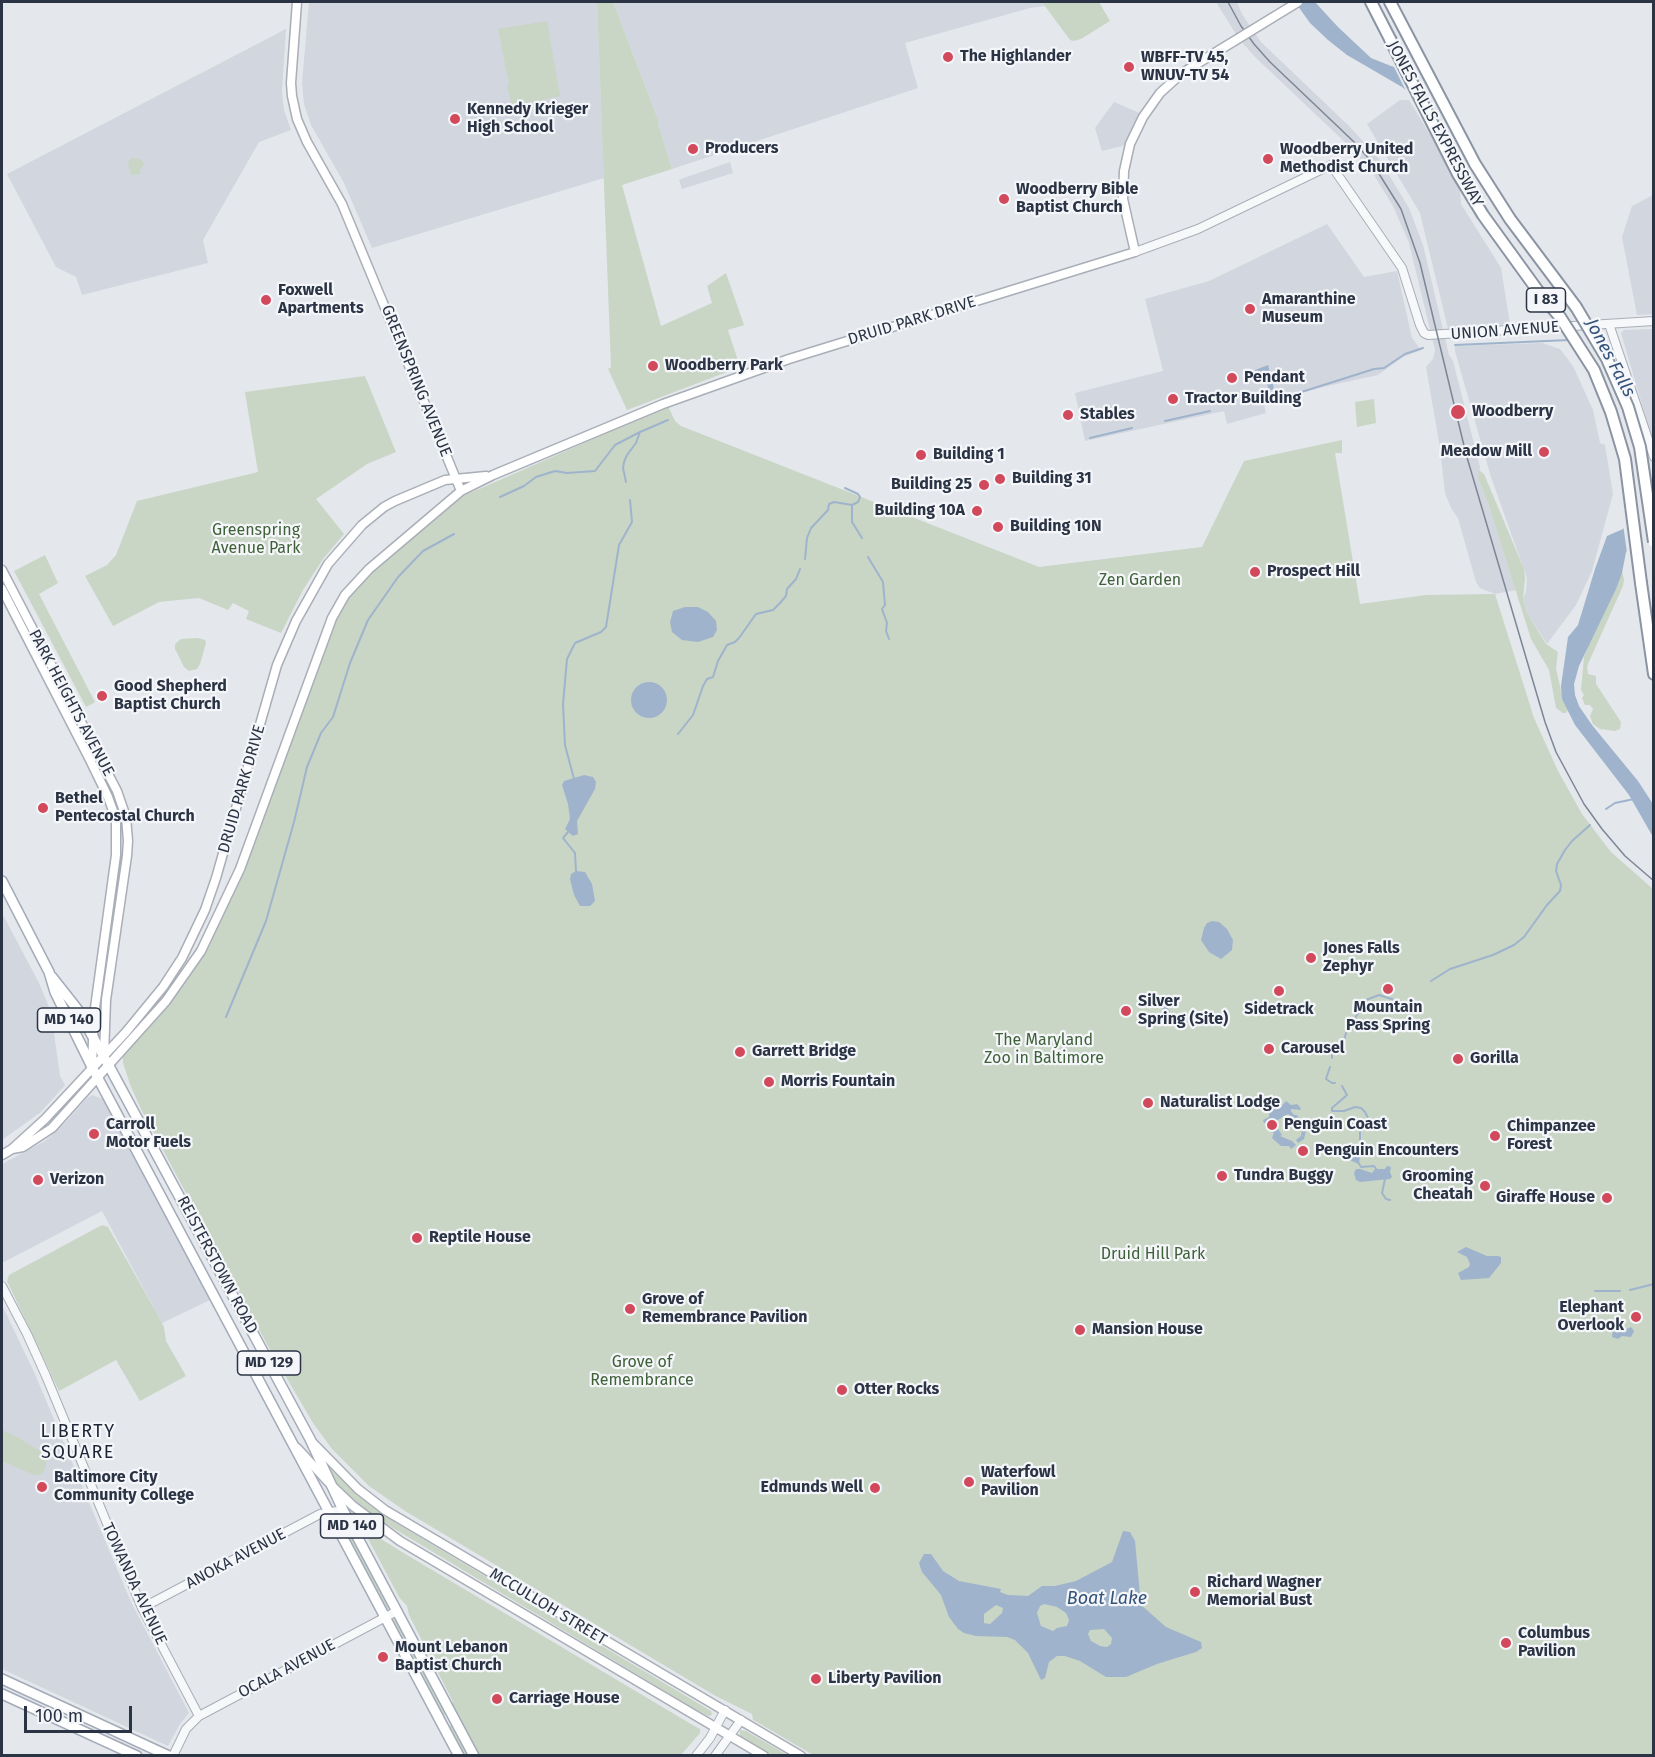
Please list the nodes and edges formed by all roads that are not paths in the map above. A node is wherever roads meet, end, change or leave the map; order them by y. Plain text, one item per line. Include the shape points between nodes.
1 (297, 2) edge
2 (1298, 2) edge
3 (1371, 2) edge
4 (1390, 2) edge
5 (1136, 252) junction
6 (1653, 321) edge
7 (1609, 324) junction
8 (1428, 335) joint
9 (1653, 457) edge
10 (492, 475) junction
11 (456, 478) junction
12 (461, 491) junction
13 (1653, 542) edge
14 (2, 570) edge
15 (2, 589) edge
16 (1653, 674) edge
17 (2, 881) edge
18 (49, 972) junction
19 (93, 1035) junction
20 (104, 1055) junction
21 (109, 1066) junction
22 (92, 1067) junction
23 (99, 1078) junction
24 (12, 1149) junction
25 (2, 1155) edge
26 (2, 1286) edge
27 (310, 1439) junction
28 (295, 1445) junction
29 (332, 1486) junction
30 (343, 1510) junction
31 (329, 1512) junction
32 (142, 1608) junction
33 (397, 1611) junction
34 (386, 1617) junction
35 (2, 1679) edge
36 (2, 1694) edge
37 (725, 1710) junction
38 (199, 1716) junction
39 (741, 1720) junction
40 (717, 1726) junction
41 (731, 1735) junction
42 (137, 1755) edge
43 (171, 1755) edge
44 (459, 1755) edge
45 (474, 1755) edge
46 (696, 1755) edge
47 (715, 1755) edge
48 (764, 1755) edge
49 (801, 1755) edge

1 - 11 main road, GREENSPRING AVENUE via 291,82 297,119 342,204
2 - 5 main road, bridge via 1195,64 1160,93 1141,119 1124,171 1123,199
3 - 16 highway, JONES FALLS EXPRESSWAY / I 83, bridge via 1458,174 1594,370 1625,459
4 - 13 highway, JONES FALLS EXPRESSWAY / I 83, bridge via 1475,164 1510,219 1576,307 1620,385 1640,447
5 - 8 street, DRUID PARK DRIVE via 1187,234 1331,165 1402,268 1420,325
5 - 10 main road, DRUID PARK DRIVE via 703,388
6 - 7 street, UNION AVENUE
7 - 8 street, UNION AVENUE, bridge
7 - 9 street
10 - 11 main road, DRUID PARK DRIVE
10 - 12 main road, DRUID PARK DRIVE
11 - 12 main road, GREENSPRING AVENUE
11 - 20 main road, DRUID PARK DRIVE via 384,507 351,536 319,578 277,665 216,878 196,930 164,987
12 - 21 main road, DRUID PARK DRIVE via 369,569 341,600 324,636 240,869 215,923 178,986
14 - 20 main road, PARK HEIGHTS AVENUE / MD 129 via 117,791 126,817 128,848 106,1000
15 - 19 main road, PARK HEIGHTS AVENUE via 116,819 116,855
17 - 18 main road, REISTERSTOWN ROAD / MD 140
18 - 19 main road, REISTERSTOWN ROAD / MD 140
18 - 22 main road, REISTERSTOWN ROAD / MD 140
19 - 20 main road, REISTERSTOWN ROAD / MD 140
19 - 22 main road, PARK HEIGHTS AVENUE
20 - 21 main road, REISTERSTOWN ROAD / MD 129
20 - 22 main road, DRUID PARK DRIVE
21 - 23 main road, DRUID PARK DRIVE
21 - 27 main road, REISTERSTOWN ROAD / MD 129
22 - 23 main road, REISTERSTOWN ROAD / MD 129
22 - 24 main road, DRUID PARK DRIVE
23 - 24 main road, DRUID PARK DRIVE via 46,1133
23 - 28 main road, REISTERSTOWN ROAD / MD 129
24 - 25 main road, DRUID PARK DRIVE
26 - 32 street, TOWANDA AVENUE via 46,1376
27 - 29 main road, REISTERSTOWN ROAD / MD 140
27 - 37 main road, MCCULLOH STREET / MD 129 via 345,1477 385,1510
28 - 29 main road, MD 129
28 - 31 main road, REISTERSTOWN ROAD / MD 140
29 - 30 main road, REISTERSTOWN ROAD / MD 140
29 - 40 main road, MD 129 via 400,1541
30 - 31 street, ANOKA AVENUE
30 - 33 main road, REISTERSTOWN ROAD / MD 140
31 - 32 street, ANOKA AVENUE
31 - 34 main road, REISTERSTOWN ROAD / MD 140
32 - 38 street, TOWANDA AVENUE
33 - 34 street, OCALA AVENUE
33 - 45 main road, REISTERSTOWN ROAD / MD 140
34 - 38 street, OCALA AVENUE
34 - 44 main road, REISTERSTOWN ROAD / MD 140
35 - 43 main road
36 - 42 main road
37 - 39 main road, MCCULLOH STREET / MD 129
37 - 40 street
38 - 43 street, OCALA AVENUE
39 - 41 street
39 - 49 main road, MCCULLOH STREET / MD 129
40 - 41 main road, MD 129
40 - 46 street
41 - 47 street
41 - 48 main road, MD 129

